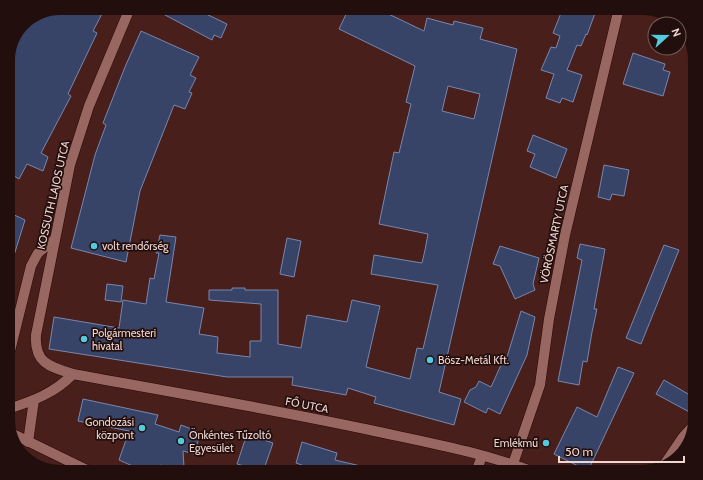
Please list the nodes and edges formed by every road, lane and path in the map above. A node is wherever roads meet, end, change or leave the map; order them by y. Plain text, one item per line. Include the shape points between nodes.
1 (127, 15) edge
2 (617, 15) edge
3 (55, 240) junction
4 (15, 329) edge
5 (73, 374) junction
6 (34, 400) junction
7 (15, 407) edge
8 (685, 435) edge
9 (18, 437) edge
10 (28, 442) junction
11 (482, 456) junction
12 (670, 456) edge
13 (514, 464) joint
14 (76, 465) edge
15 (479, 465) edge

1 - 3 street, KOSSUTH LAJOS UTCA via 89,106 70,165
2 - 13 street, VÖRÖSMARTY UTCA via 564,235 540,385
3 - 4 street via 38,253 30,266
3 - 5 street, KOSSUTH LAJOS UTCA via 35,345 43,361 54,368
5 - 6 street via 61,386
5 - 11 street, FŐ UTCA via 315,419
6 - 7 street
6 - 10 street
8 - 12 street
9 - 10 street
10 - 14 street
11 - 13 street, FŐ UTCA
11 - 15 street

